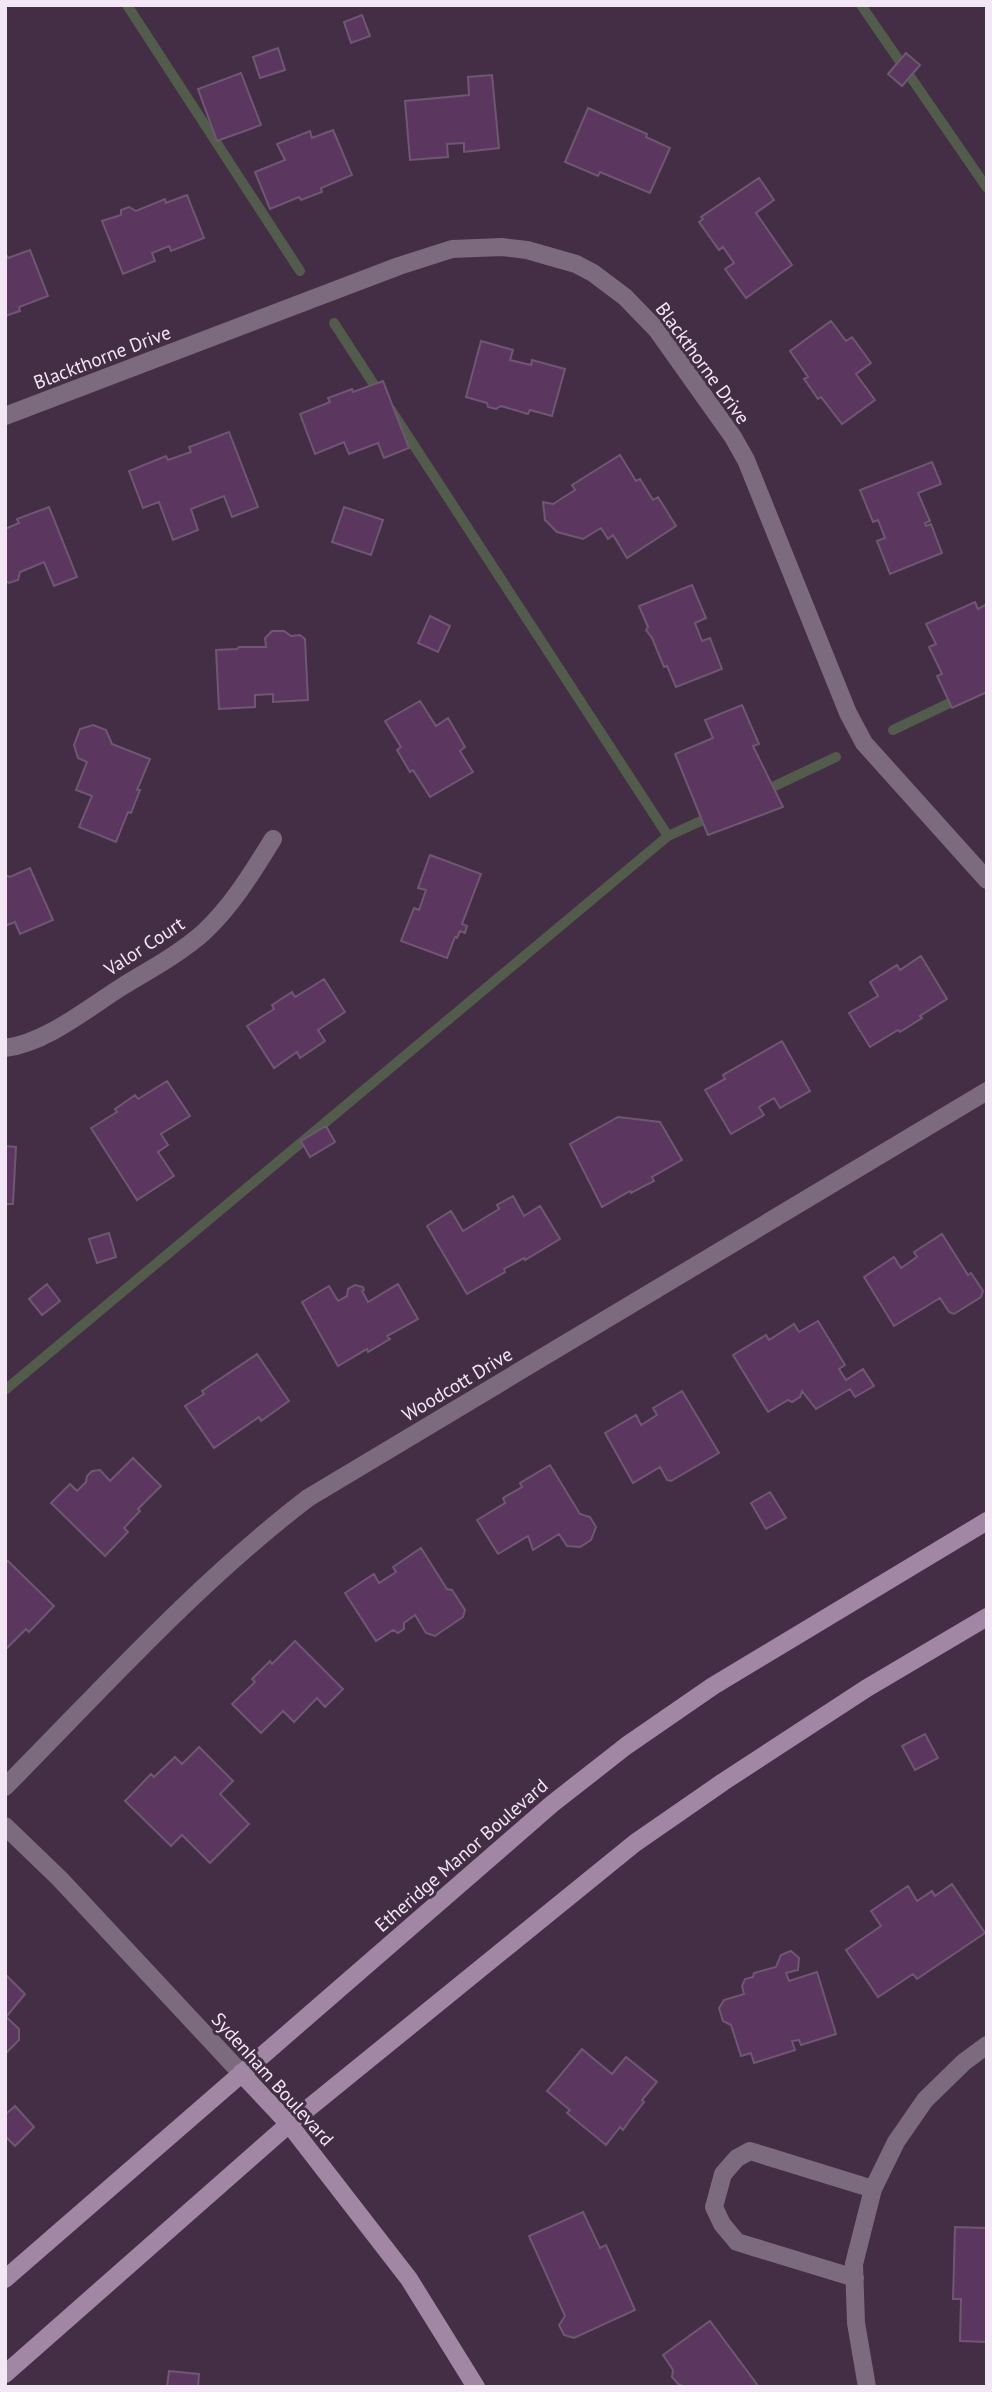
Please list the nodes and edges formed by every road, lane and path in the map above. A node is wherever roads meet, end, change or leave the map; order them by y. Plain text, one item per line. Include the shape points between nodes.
1 (5, 416) edge
2 (273, 839) dead end
3 (987, 880) edge
4 (5, 1048) edge
5 (987, 1091) edge
6 (987, 1521) edge
7 (987, 1617) edge
8 (5, 1787) edge
9 (5, 1826) edge
10 (987, 2045) edge
11 (241, 2073) junction
12 (289, 2124) junction
13 (873, 2189) junction
14 (855, 2278) junction
15 (5, 2279) edge
16 (5, 2374) edge
17 (476, 2387) edge
18 (867, 2387) edge

1 - 3 street, Blackthorne Drive via 452,249 527,250 576,264 625,296 657,330 733,437 864,743
2 - 4 street, Valor Court via 239,894 203,933 44,1036
5 - 8 street, Woodcott Drive via 308,1498 200,1590
6 - 11 main road, Etheridge Manor Boulevard via 713,1686 626,1746 552,1804
7 - 12 main road via 867,1688 635,1843
9 - 11 street, Sydenham Boulevard
10 - 13 street via 925,2100 896,2142
11 - 12 main road, Sydenham Boulevard
11 - 15 main road, Etheridge Manor Boulevard
12 - 16 main road
12 - 17 main road, Sydenham Boulevard via 409,2279
13 - 14 street via 854,2264
13 - 14 street via 750,2151 723,2174 717,2192 714,2207 737,2242
14 - 18 street via 856,2323

